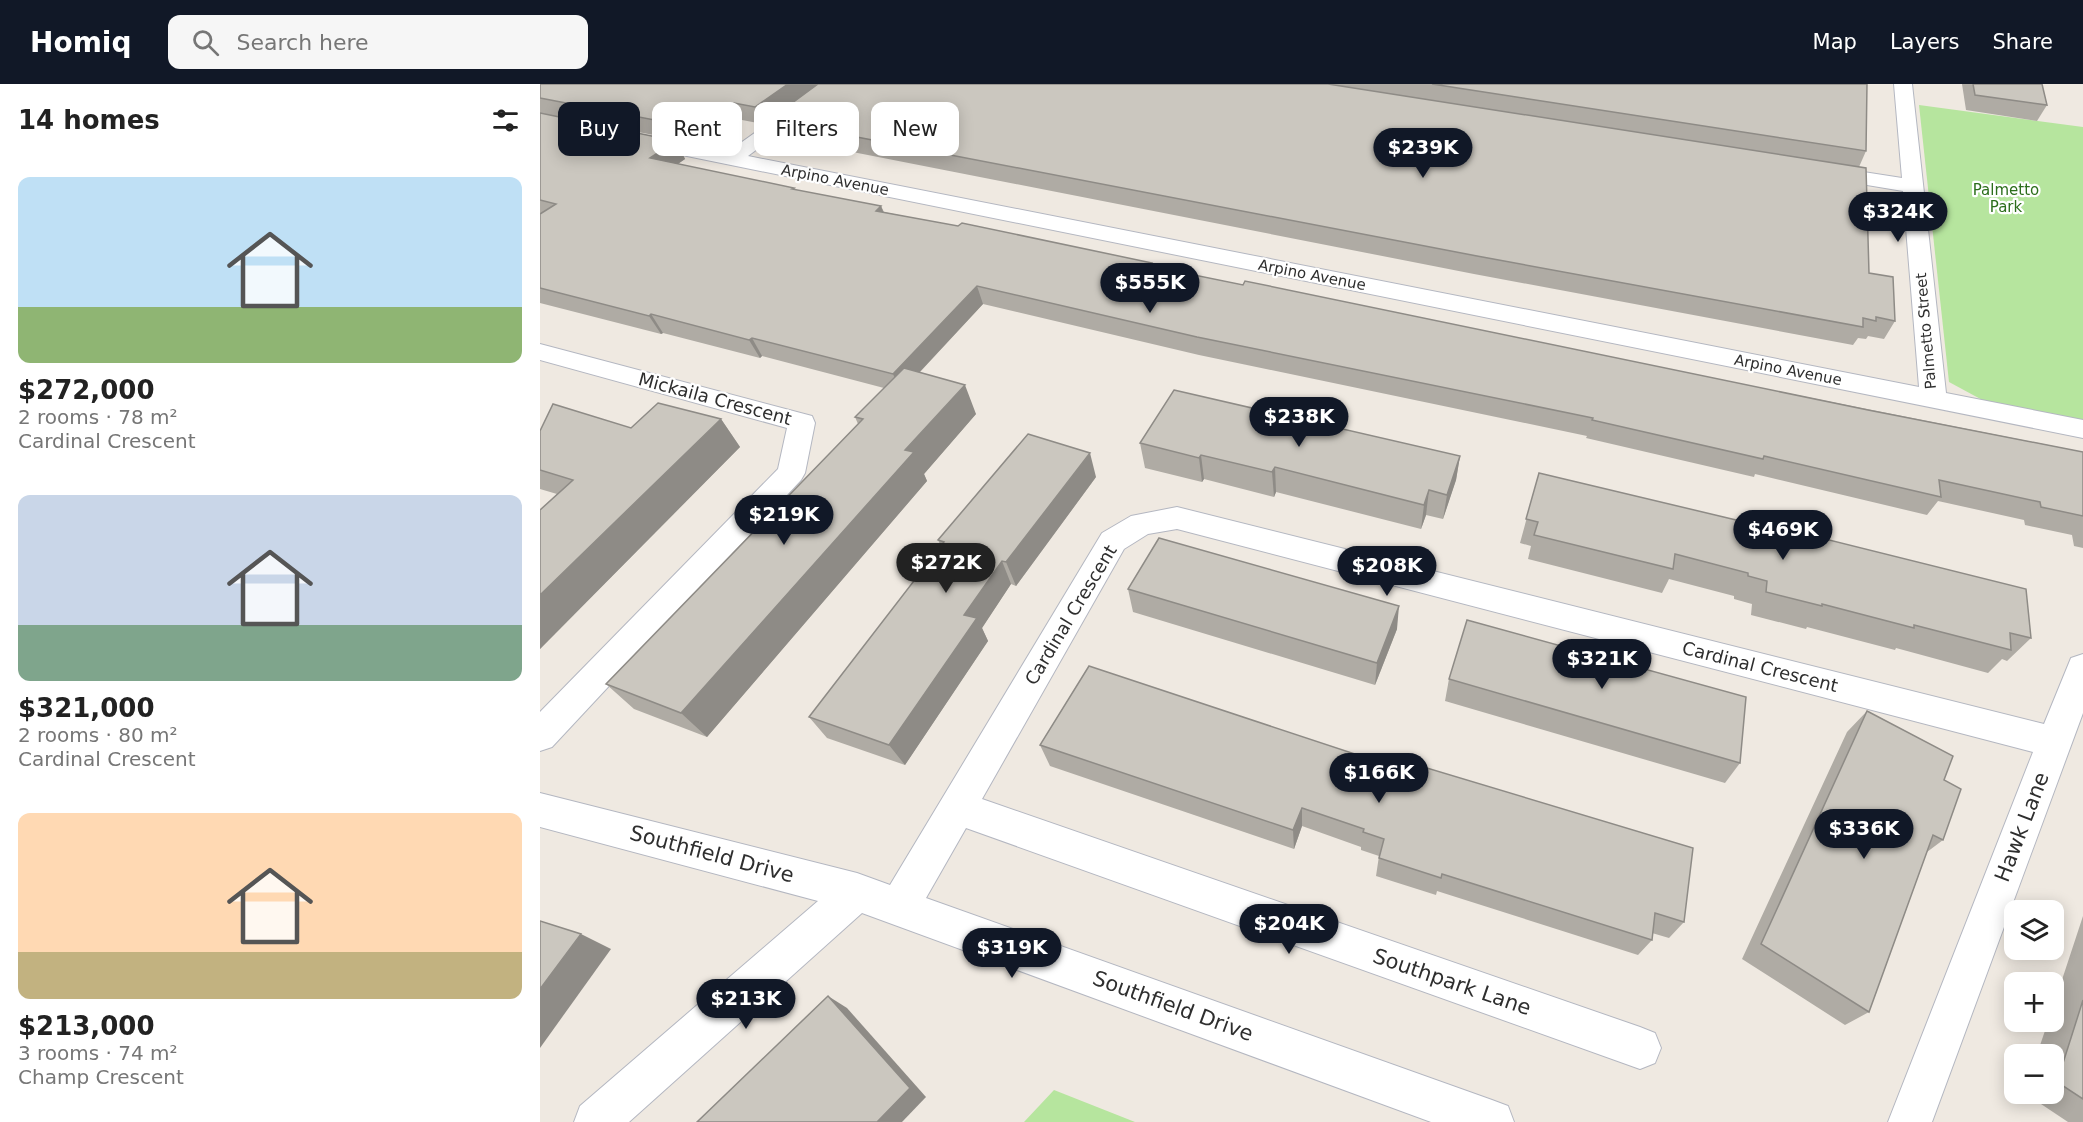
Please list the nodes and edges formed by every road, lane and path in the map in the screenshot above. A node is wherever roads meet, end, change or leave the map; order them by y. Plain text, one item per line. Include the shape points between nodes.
1 (835, 84) edge
2 (1903, 84) edge
3 (640, 141) edge
4 (731, 159) junction
5 (1809, 170) edge
6 (1913, 186) junction
7 (540, 352) edge
8 (1933, 398) junction
9 (2083, 429) edge
10 (2083, 668) edge
11 (540, 736) edge
12 (2054, 742) junction
13 (958, 808) junction
14 (540, 810) edge
15 (857, 892) junction
16 (899, 907) junction
17 (1640, 1048) dead end
18 (596, 1122) edge
19 (1492, 1122) edge
20 (1910, 1122) edge

1 - 4 street
2 - 6 street, Palmetto Street
3 - 4 street, Arpino Avenue
4 - 8 street, Arpino Avenue
5 - 6 street
6 - 8 street, Palmetto Street
7 - 11 street, Mickaila Crescent via 802,423 791,473
8 - 9 street, Arpino Avenue
10 - 12 street, Hawk Lane
12 - 13 street, Cardinal Crescent via 1177,518 1140,524 1113,540
12 - 20 street, Hawk Lane
13 - 16 street, Cardinal Crescent
13 - 17 street, Southpark Lane
14 - 15 street, Southfield Drive
15 - 16 street, Southfield Drive
15 - 18 street
16 - 19 street, Southfield Drive

